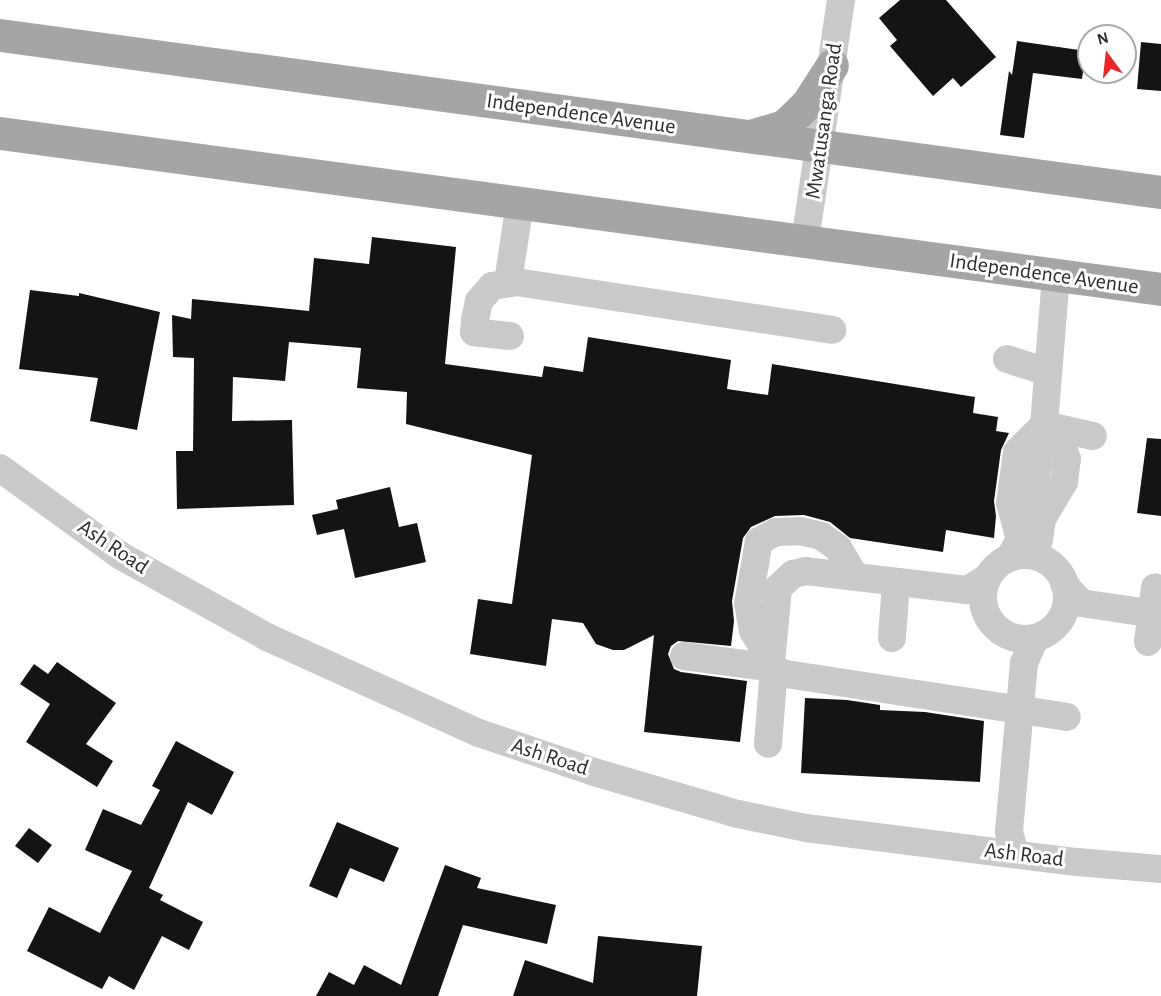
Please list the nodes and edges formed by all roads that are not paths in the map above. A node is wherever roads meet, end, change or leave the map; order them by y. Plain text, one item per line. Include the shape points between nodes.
1 (841, 0) edge
2 (0, 35) edge
3 (832, 65) junction
4 (0, 133) edge
5 (748, 136) junction
6 (821, 146) junction
7 (1161, 192) edge
8 (520, 203) junction
9 (805, 241) junction
10 (1056, 275) junction
11 (507, 282) junction
12 (1161, 289) edge
13 (832, 330) dead end
14 (510, 336) dead end
15 (1008, 359) dead end
16 (1048, 372) junction
17 (1044, 425) junction
18 (1065, 454) junction
19 (0, 468) edge
20 (1015, 549) junction
21 (1041, 558) junction
22 (855, 576) junction
23 (988, 577) junction
24 (897, 582) junction
25 (1069, 601) junction
26 (1156, 605) edge
27 (1022, 637) junction
28 (891, 638) dead end
29 (1148, 642) dead end
30 (684, 656) dead end
31 (772, 664) junction
32 (1014, 709) junction
33 (1066, 717) dead end
34 (768, 744) dead end
35 (985, 850) junction
36 (1015, 854) junction
37 (1161, 869) edge

1 - 3 street, Mwatusanga Road
2 - 5 main road, Independence Avenue
3 - 5 main road via 807,104 784,126
3 - 6 street, Mwatusanga Road
4 - 8 main road, Independence Avenue
5 - 6 main road, Independence Avenue
6 - 7 main road, Independence Avenue
6 - 9 street, Mwatusanga Road
8 - 9 main road, Independence Avenue
8 - 11 street
9 - 10 main road, Independence Avenue
10 - 12 main road, Independence Avenue
10 - 16 street
11 - 13 street
11 - 14 street via 492,286 479,301 474,332
15 - 16 street
16 - 17 street
17 - 18 street via 1061,441
17 - 18 street via 1093,436
17 - 20 street via 1017,452 1010,503
18 - 21 street via 1064,482 1042,519
19 - 35 street, Ash Road via 121,556 267,637 479,733 738,814 807,828
20 - 21 street
20 - 23 street
21 - 25 street via 1058,572
22 - 24 street
22 - 31 street via 807,571 783,581 778,588
22 - 31 street via 838,548 821,536 800,531 776,532 759,541 748,604 753,631
23 - 24 street via 967,590
23 - 27 street via 985,610 998,630
24 - 28 street
25 - 26 street
25 - 27 street via 1048,633
26 - 29 street
27 - 32 street via 1013,663
30 - 31 street
31 - 32 street via 786,674
31 - 34 street
32 - 33 street
32 - 35 street via 994,833
32 - 36 street via 1009,831
35 - 36 street, Ash Road
36 - 37 street, Ash Road

